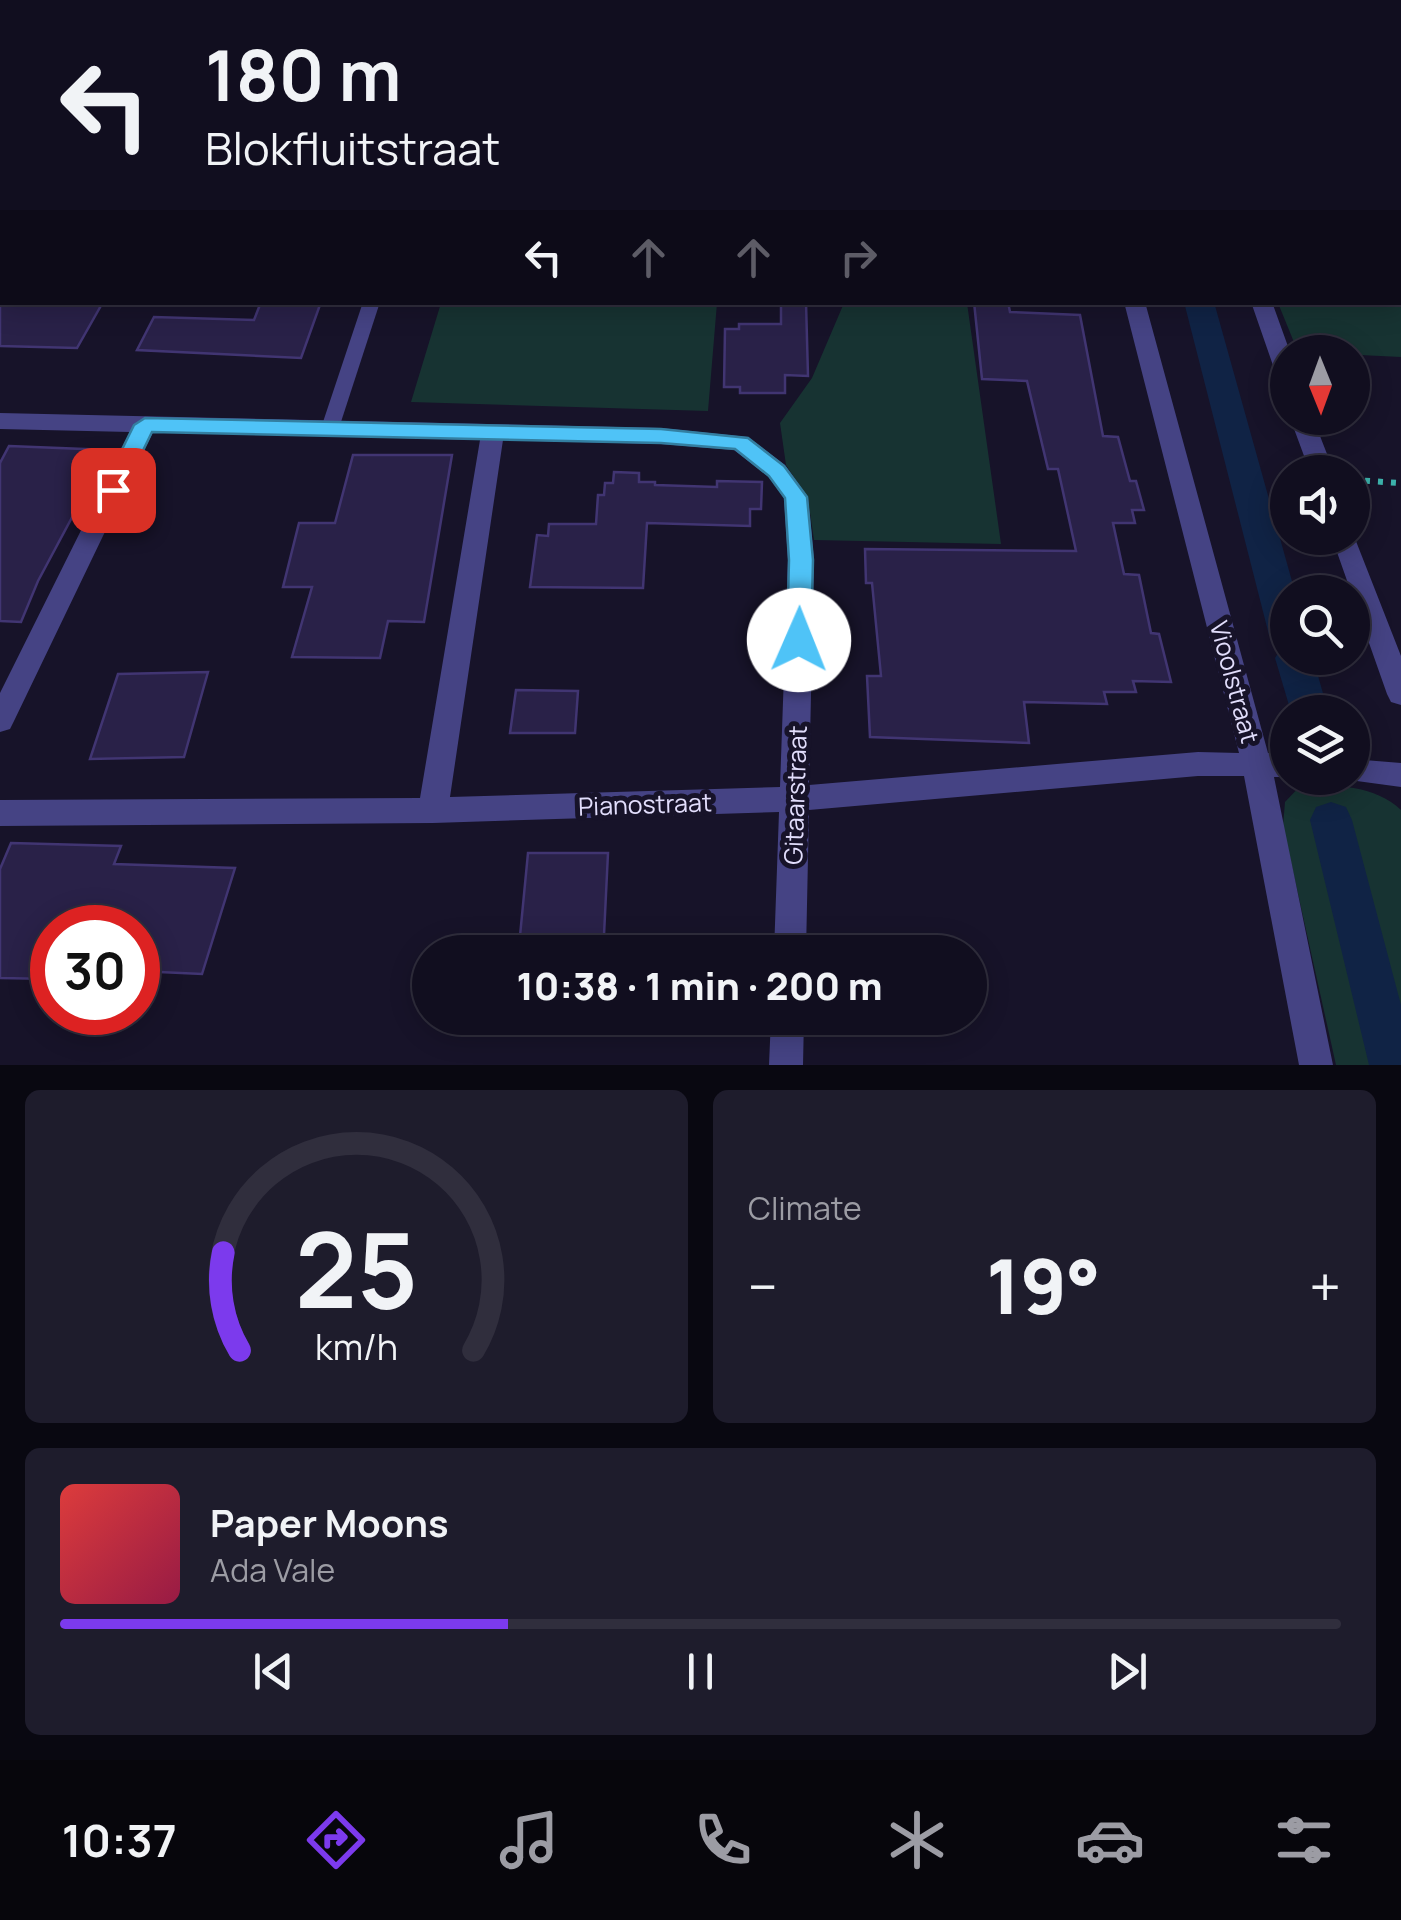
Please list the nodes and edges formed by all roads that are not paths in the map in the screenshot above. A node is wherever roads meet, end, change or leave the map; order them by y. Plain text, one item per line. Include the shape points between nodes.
1 (371, 305) edge
2 (1135, 305) edge
3 (1262, 305) edge
4 (1273, 335) edge
5 (0, 421) edge
6 (145, 425) junction
7 (330, 428) junction
8 (494, 432) junction
9 (1351, 555) edge
10 (1401, 694) edge
11 (0, 721) edge
12 (1256, 762) junction
13 (1270, 763) edge
14 (1370, 772) edge
15 (1401, 775) edge
16 (796, 799) junction
17 (433, 810) junction
18 (0, 813) edge
19 (791, 935) edge
20 (787, 1035) edge
21 (786, 1065) edge
22 (1316, 1065) edge

1 - 7 lane
2 - 12 street, Vioolstraat
3 - 4 street
5 - 6 street, Gitaarstraat
6 - 7 street, Gitaarstraat
6 - 11 street
7 - 8 street, Gitaarstraat
8 - 16 street, Gitaarstraat via 740,443 777,471 796,497 801,560
8 - 17 street
9 - 10 street
12 - 13 street, Pianostraat
12 - 16 street, Pianostraat
12 - 22 street, Vioolstraat
14 - 15 street
16 - 17 street, Pianostraat
16 - 19 street, Gitaarstraat
17 - 18 street, Pianostraat
20 - 21 street

